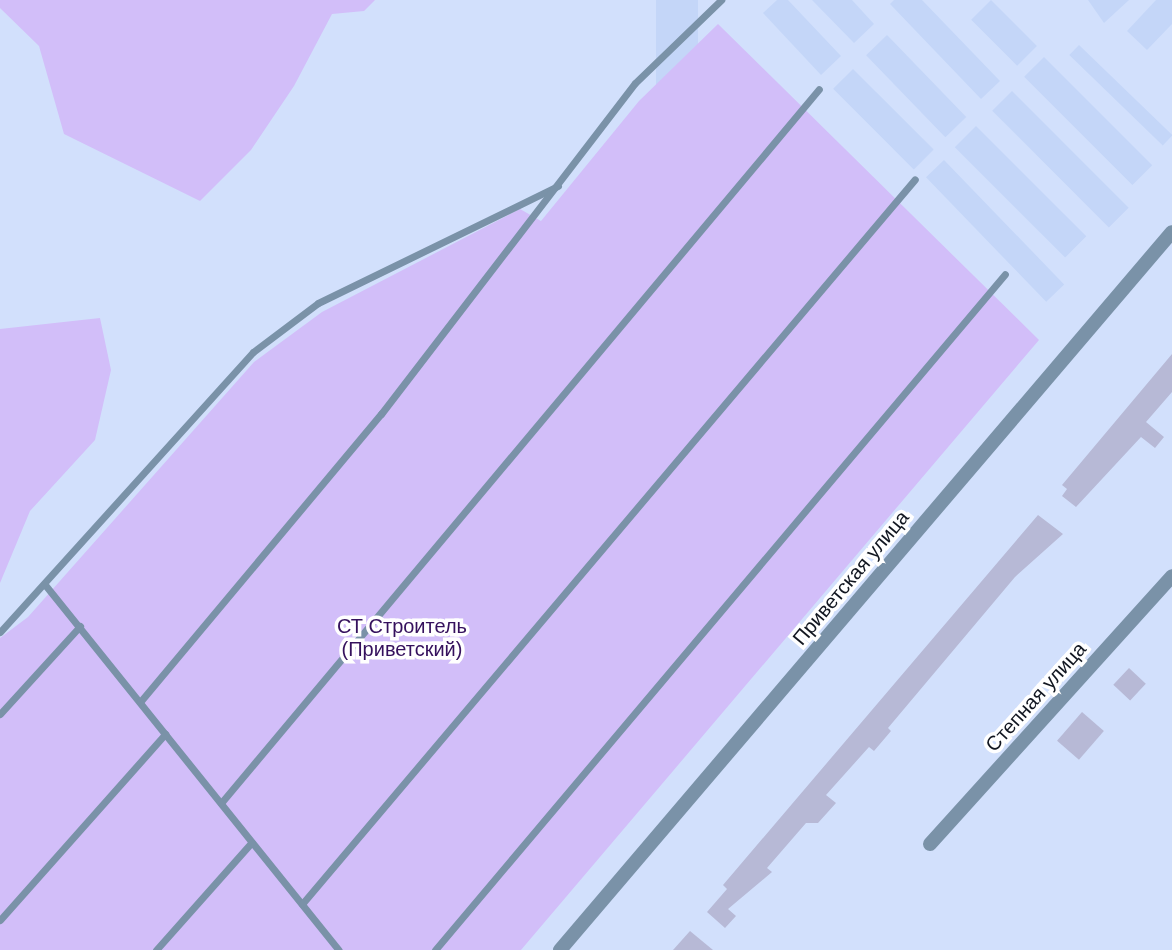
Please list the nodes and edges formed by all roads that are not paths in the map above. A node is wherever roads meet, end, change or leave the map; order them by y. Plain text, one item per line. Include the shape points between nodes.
1 (721, 0) edge
2 (819, 89) dead end
3 (915, 179) dead end
4 (560, 184) junction
5 (1172, 232) edge
6 (1005, 274) dead end
7 (1172, 576) edge
8 (46, 586) junction
9 (80, 626) junction
10 (0, 632) edge
11 (140, 702) junction
12 (0, 714) edge
13 (165, 734) junction
14 (221, 803) junction
15 (252, 842) junction
16 (930, 844) dead end
17 (302, 904) junction
18 (0, 920) edge
19 (156, 950) edge
20 (338, 950) edge
21 (435, 950) edge
22 (560, 950) edge

1 - 4 lane via 635,83
2 - 14 lane
3 - 17 lane
4 - 8 lane via 318,303 253,352
4 - 11 lane via 381,414
5 - 22 street, Приветская улица
6 - 21 lane
7 - 16 street, Степная улица
8 - 9 lane
8 - 10 lane
9 - 11 lane
9 - 12 lane
11 - 13 lane
13 - 14 lane
13 - 18 lane
14 - 15 lane
15 - 17 lane
15 - 19 lane
17 - 20 lane

